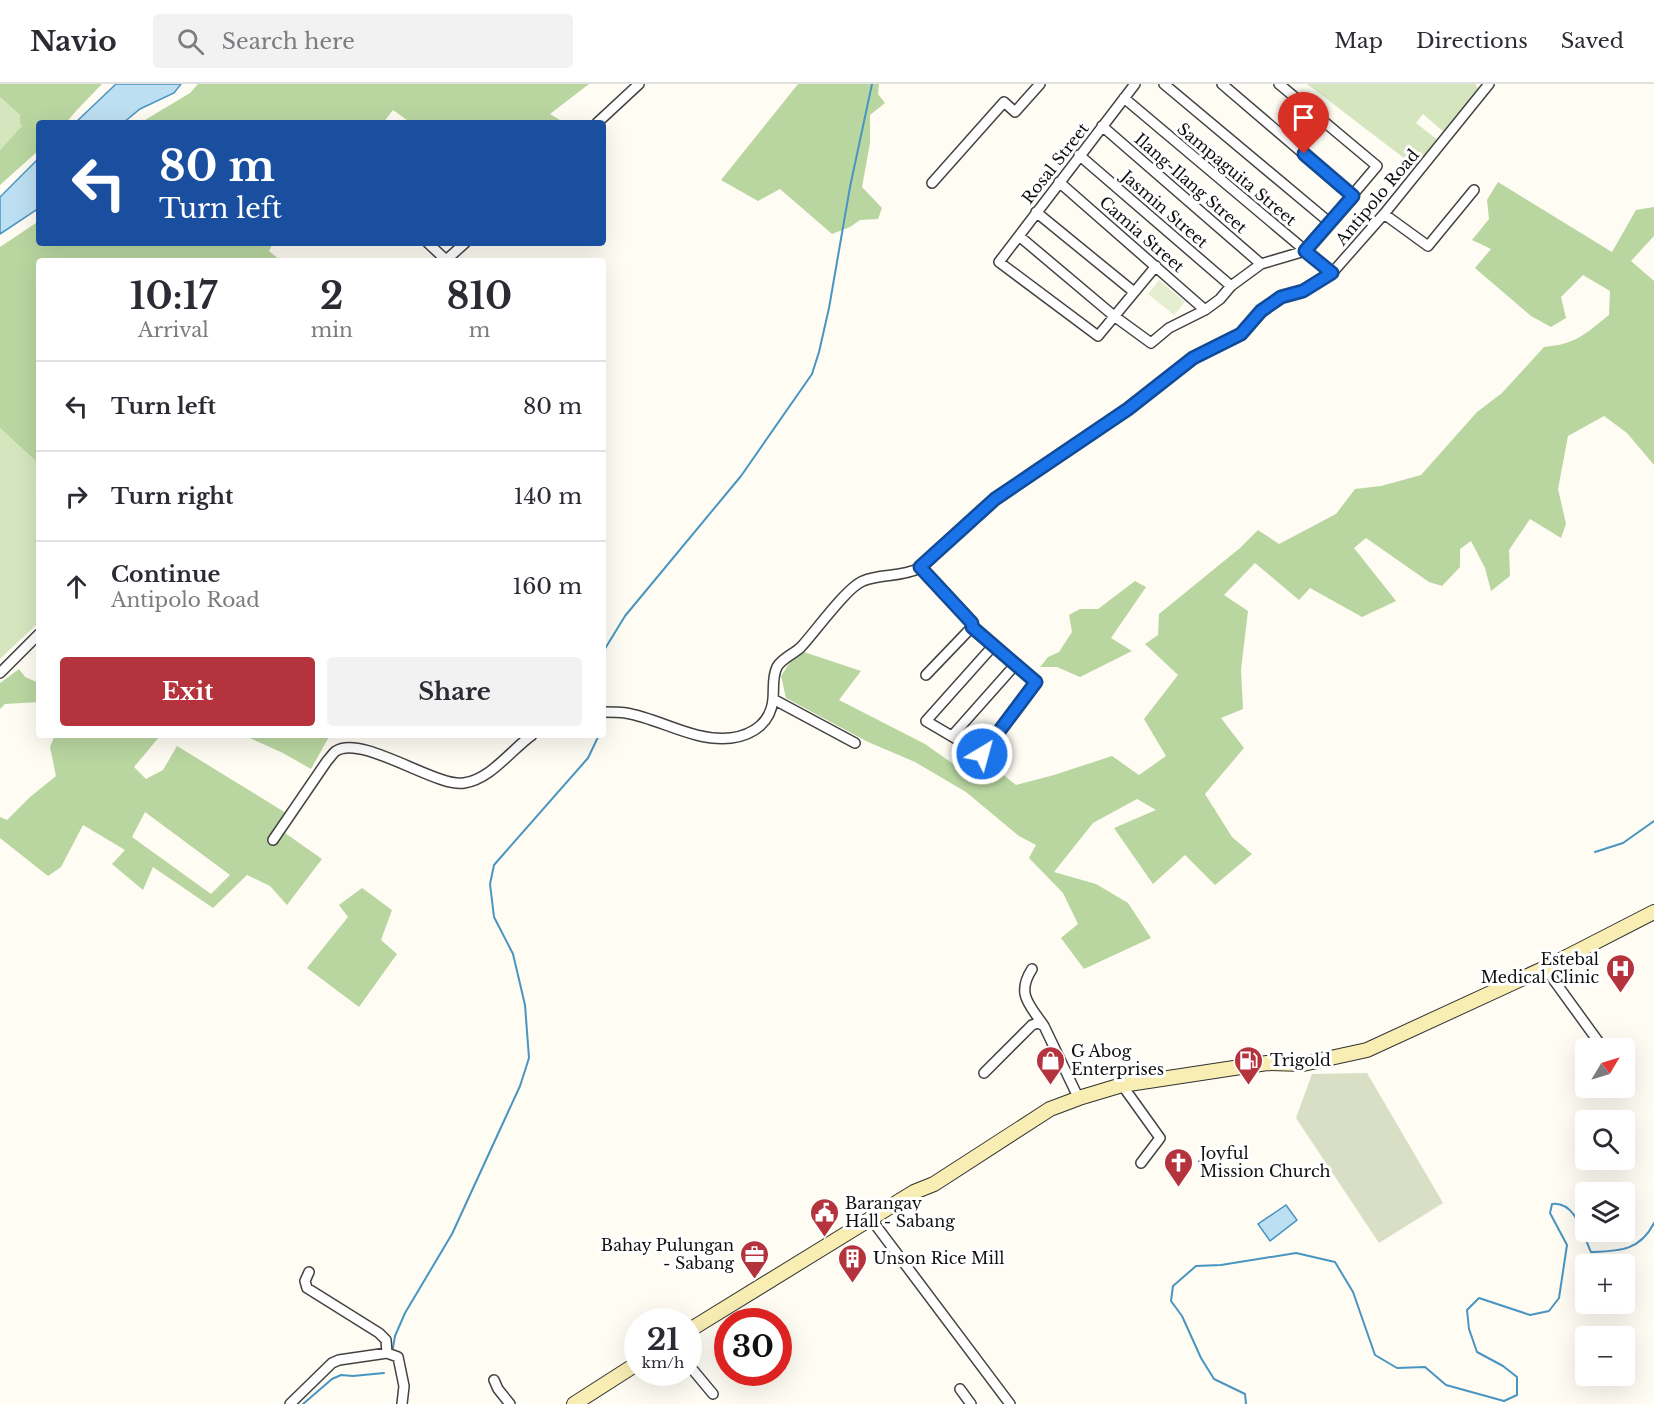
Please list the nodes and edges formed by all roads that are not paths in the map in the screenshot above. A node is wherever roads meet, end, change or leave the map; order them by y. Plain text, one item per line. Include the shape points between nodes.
1 (639, 84) edge
2 (1040, 84) edge
3 (1135, 84) edge
4 (1164, 84) edge
5 (1222, 84) edge
6 (1280, 84) edge
7 (1489, 84) edge
8 (1124, 98) junction
9 (600, 120) edge
10 (1102, 126) junction
11 (1079, 155) junction
12 (1059, 182) junction
13 (932, 183) dead end
14 (1474, 190) dead end
15 (1353, 196) junction
16 (1036, 212) junction
17 (1384, 213) junction
18 (1329, 222) junction
19 (1019, 236) junction
20 (431, 246) edge
21 (462, 246) edge
22 (1305, 251) junction
23 (443, 258) edge
24 (449, 258) edge
25 (1261, 264) junction
26 (1156, 266) junction
27 (1332, 273) junction
28 (1231, 286) junction
29 (1134, 292) junction
30 (1205, 310) junction
31 (1113, 316) junction
32 (920, 567) junction
33 (972, 627) junction
34 (36, 637) edge
35 (993, 646) junction
36 (1015, 664) junction
37 (0, 673) edge
38 (926, 675) dead end
39 (773, 699) junction
40 (606, 712) edge
41 (952, 736) junction
42 (528, 738) edge
43 (855, 742) dead end
44 (273, 840) dead end
45 (1654, 912) edge
46 (1545, 968) junction
47 (1032, 969) dead end
48 (1044, 1026) junction
49 (1596, 1038) edge
50 (984, 1073) dead end
51 (1122, 1084) junction
52 (1079, 1098) junction
53 (1141, 1163) dead end
54 (871, 1219) junction
55 (309, 1272) dead end
56 (702, 1322) edge
57 (387, 1353) junction
58 (624, 1372) edge
59 (494, 1380) dead end
60 (702, 1381) edge
61 (960, 1389) dead end
62 (713, 1394) dead end
63 (290, 1404) edge
64 (402, 1404) edge
65 (510, 1404) edge
66 (574, 1404) edge
67 (971, 1404) edge
68 (1010, 1404) edge

1 - 9 street
2 - 13 street via 1015,112 1004,102
3 - 8 street, Rosal Street
4 - 18 street
5 - 15 street
6 - 15 street via 1377,166
7 - 17 street, Antipolo Road
8 - 10 street, Rosal Street
8 - 22 street, Sampaguita Street
10 - 11 street, Rosal Street
10 - 25 street, Ilang-Ilang Street
11 - 12 street, Rosal Street
11 - 28 street, Jasmin Street
12 - 16 street, Rosal Street
12 - 26 street, Camia Street
14 - 17 street via 1428,246
15 - 18 street
16 - 19 street, Rosal Street
16 - 29 street
17 - 27 street, Antipolo Road
18 - 22 street
19 - 31 street
19 - 31 street, Rosal Street via 999,262 1098,336
20 - 23 street
21 - 24 street
22 - 25 street
22 - 27 street, Sampaguita Street
25 - 28 street
26 - 29 street
26 - 30 street, Camia Street
27 - 32 street, Antipolo Road via 1303,291 1281,297 1261,311 1241,334 1193,358 1128,409 995,499
28 - 30 street
29 - 31 street
30 - 31 street via 1170,328 1151,344
32 - 33 street
32 - 39 street via 906,574 862,581 848,592 798,650 777,666
33 - 35 street
33 - 38 street
34 - 37 street
35 - 36 street
35 - 41 street via 926,721
36 - 41 street
36 - 41 street via 1036,682 982,754
39 - 40 street via 770,715 761,726 732,738 710,739 626,713
39 - 43 street
42 - 44 street via 487,773 461,784 351,747 337,750
45 - 46 main road
46 - 49 street
46 - 51 main road via 1367,1050 1303,1064 1267,1063
47 - 48 street via 1023,985 1024,996
48 - 50 street via 1032,1025
48 - 52 street
51 - 52 main road
51 - 53 street via 1160,1138
52 - 54 main road via 1050,1110
54 - 56 main road
54 - 68 street
55 - 57 street via 307,1288 379,1333 386,1340
57 - 63 street via 332,1363
57 - 64 street via 398,1357 404,1386
58 - 66 main road
59 - 65 street
60 - 62 street
61 - 67 street

